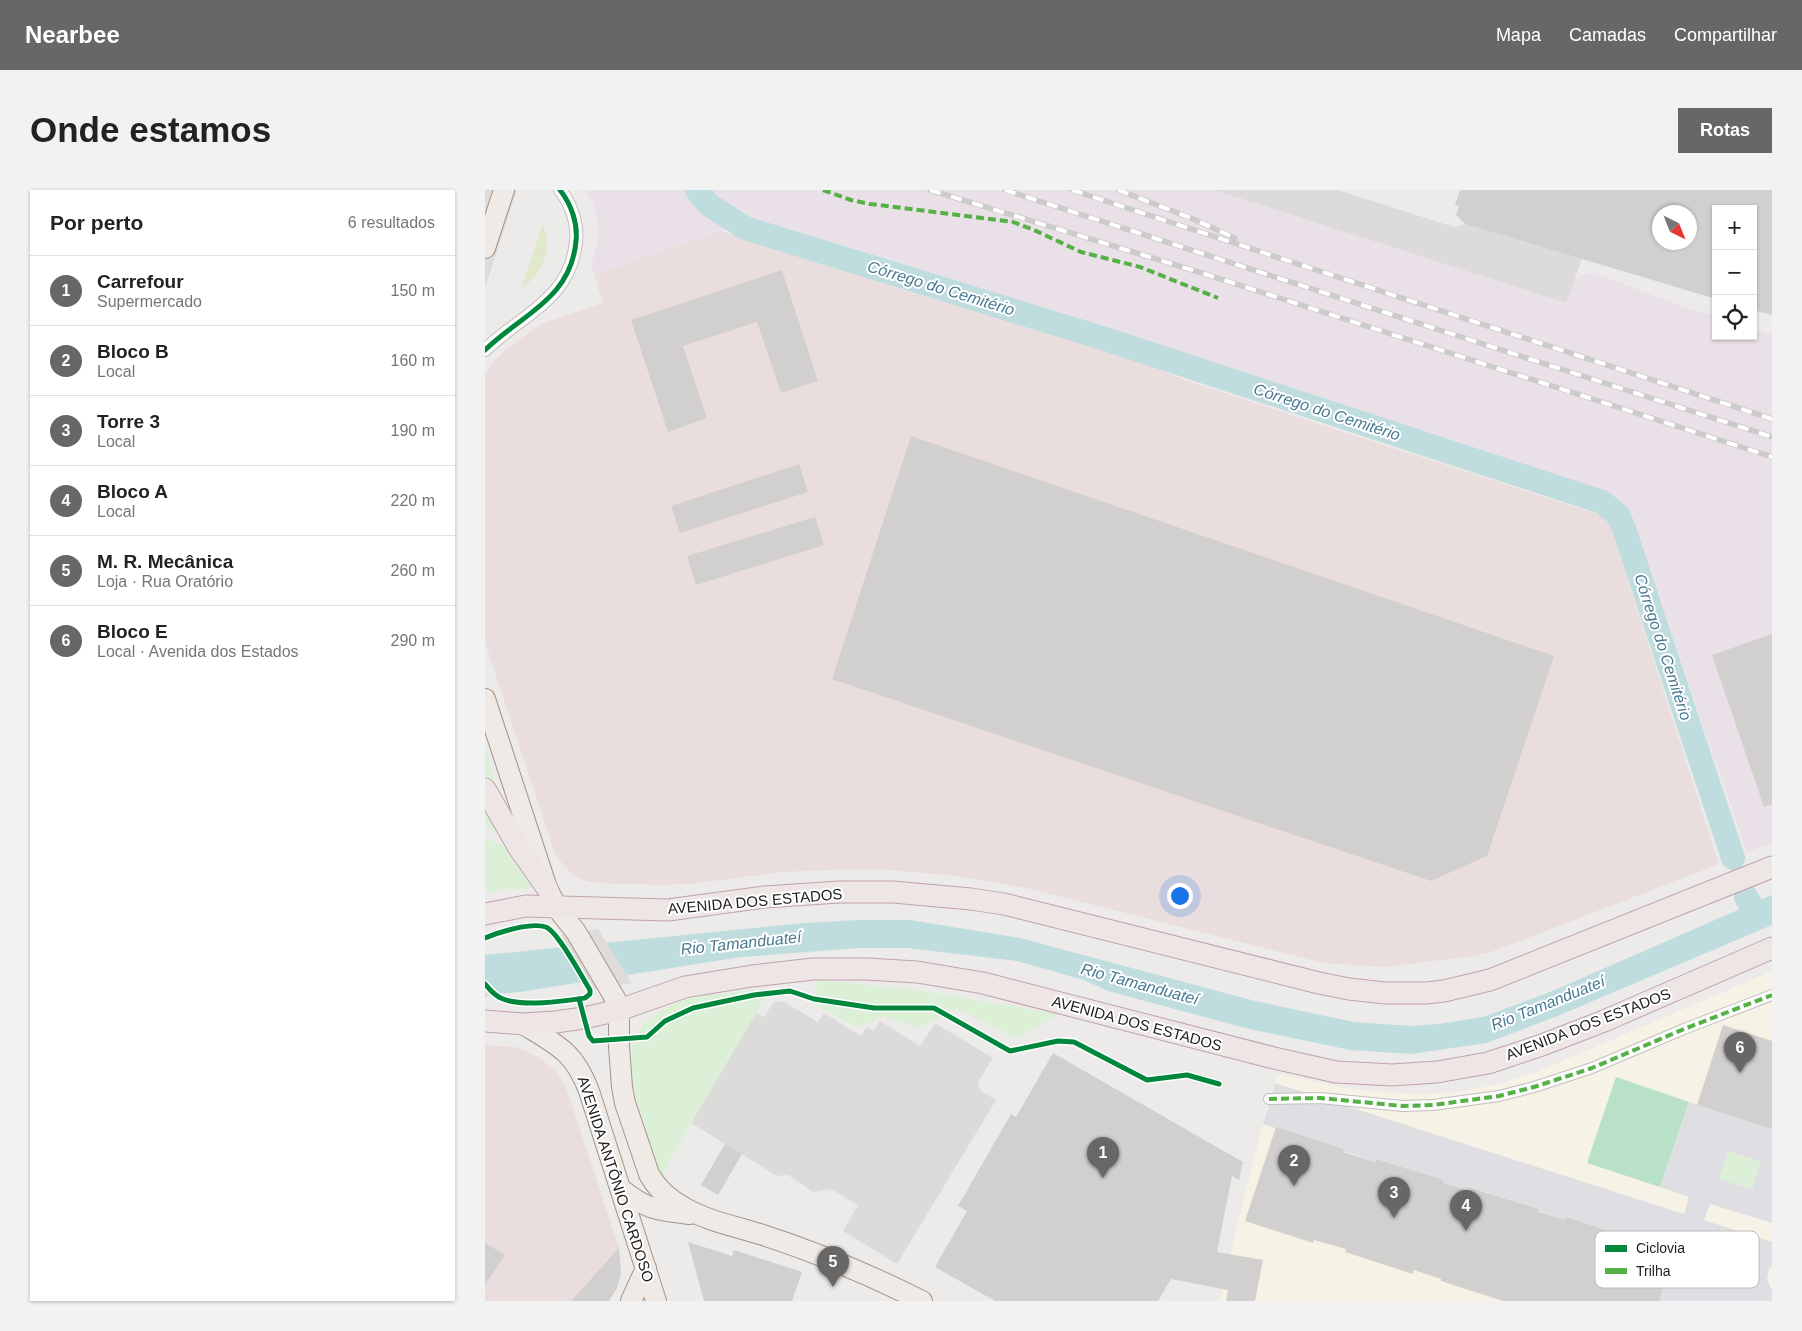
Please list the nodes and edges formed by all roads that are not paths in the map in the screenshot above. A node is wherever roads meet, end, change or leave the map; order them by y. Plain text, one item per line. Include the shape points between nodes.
1 (504, 190) edge
2 (561, 190) edge
3 (485, 248) edge
4 (485, 350) edge
5 (485, 698) edge
6 (485, 789) edge
7 (1772, 867) edge
8 (547, 888) junction
9 (557, 908) junction
10 (485, 914) edge
11 (1772, 948) edge
12 (1772, 995) edge
13 (485, 1005) edge
14 (619, 1010) junction
15 (492, 1021) edge
16 (523, 1024) junction
17 (1269, 1099) dead end
18 (621, 1189) junction
19 (700, 1215) junction
20 (646, 1268) junction
21 (631, 1301) edge
22 (656, 1301) edge
23 (922, 1301) edge

1 - 3 main road
2 - 4 street via 575,220 577,236 571,266 544,304
5 - 8 main road
6 - 8 highway
7 - 9 highway, AVENIDA DOS ESTADOS via 1490,980 1444,991 1406,994 1319,983 1004,904 953,897 839,892 765,897 668,910
8 - 9 main road
9 - 10 highway, AVENIDA DOS ESTADOS via 526,906
9 - 14 main road via 576,932
11 - 14 highway, AVENIDA DOS ESTADOS via 1542,1045 1488,1063 1437,1072 1392,1075 1336,1072 983,983 917,972 813,969 752,976 685,987
12 - 17 street via 1592,1068 1499,1096 1403,1106 1319,1098
13 - 15 highway
14 - 16 highway, AVENIDA DOS ESTADOS via 555,1022
14 - 19 main road via 622,1087 649,1174 665,1194
15 - 16 highway, AVENIDA DOS ESTADOS
16 - 18 main road, AVENIDA ANTÔNIO CARDOSO via 557,1045 578,1065
18 - 19 main road via 647,1207
18 - 20 main road, AVENIDA ANTÔNIO CARDOSO
19 - 23 main road via 825,1259
20 - 21 main road
20 - 22 main road, AVENIDA ANTÔNIO CARDOSO

